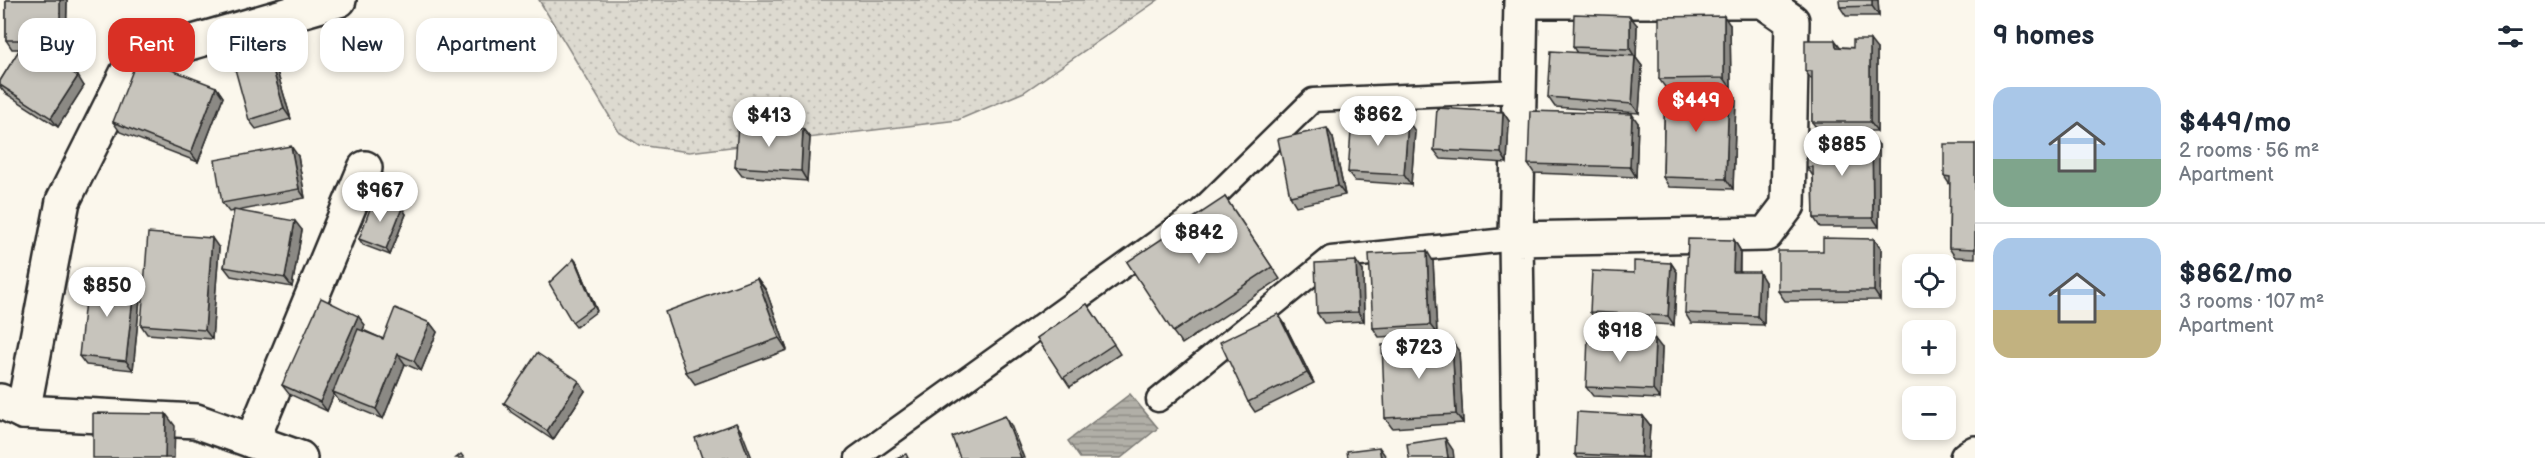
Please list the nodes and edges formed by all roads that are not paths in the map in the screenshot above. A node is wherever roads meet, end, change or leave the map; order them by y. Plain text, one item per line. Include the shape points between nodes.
1 (339, 0) edge
2 (1520, 91) junction
3 (365, 168) dead end
4 (1516, 239) junction
5 (1158, 400) dead end
6 (11, 406) edge
7 (252, 441) junction
8 (1975, 453) edge
9 (300, 458) edge
10 (857, 458) edge
11 (1519, 458) edge
12 (1967, 458) edge

1 - 6 street via 134,59 63,201
2 - 4 street
2 - 4 street via 1521,1 1763,1 1792,21 1788,205 1766,234
2 - 10 lane via 1313,100 1200,211
3 - 7 street
4 - 5 lane via 1331,258
4 - 11 street
6 - 7 street via 196,421
7 - 9 street
8 - 12 street

